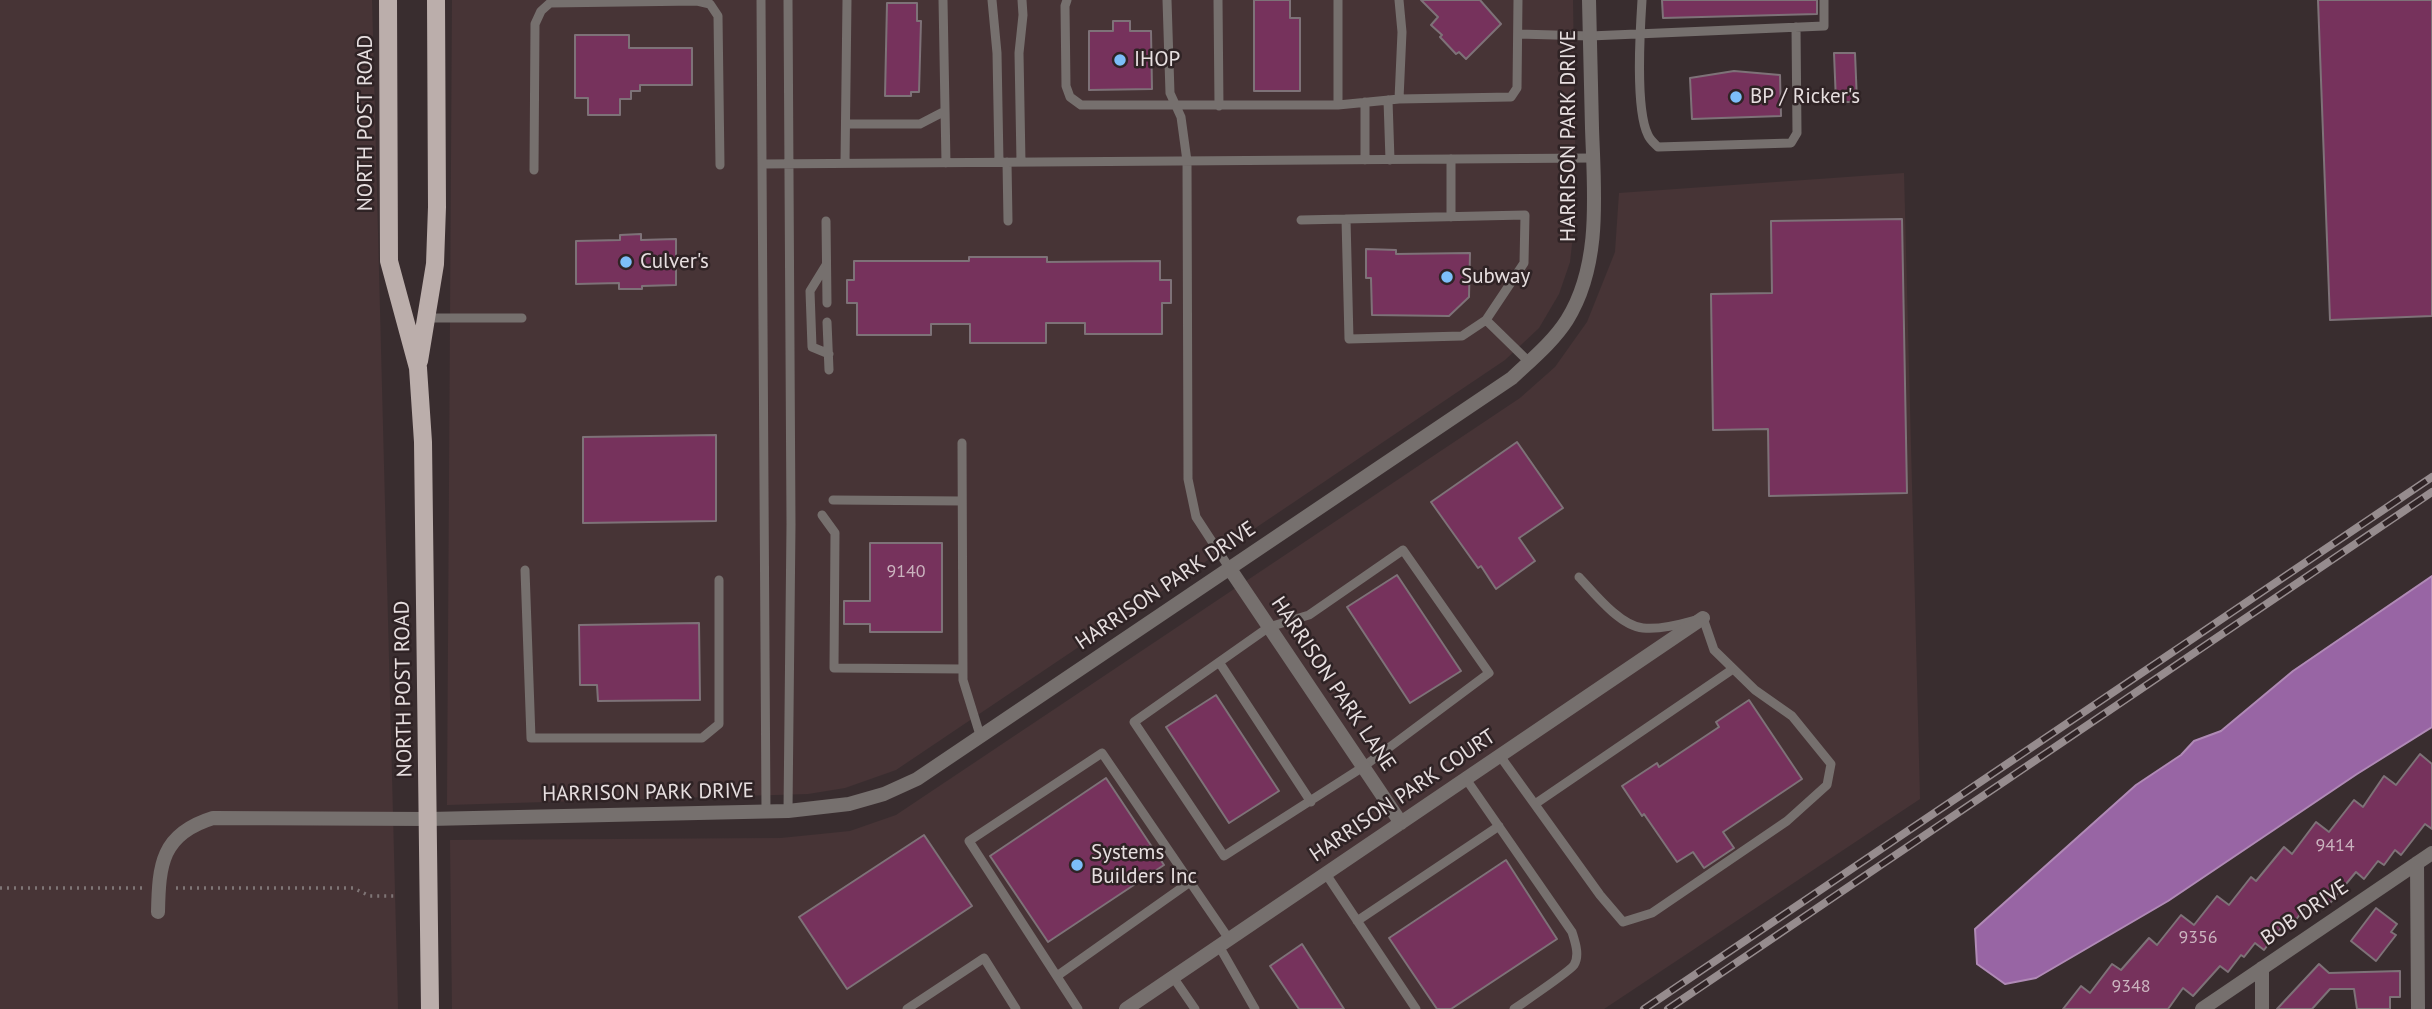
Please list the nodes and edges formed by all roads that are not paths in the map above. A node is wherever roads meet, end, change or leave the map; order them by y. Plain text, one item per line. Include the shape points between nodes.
1 (388, 0) edge
2 (436, 0) edge
3 (761, 0) edge
4 (788, 0) edge
5 (847, 0) edge
6 (943, 0) edge
7 (992, 0) edge
8 (1021, 0) edge
9 (1067, 0) edge
10 (1167, 0) edge
11 (1218, 0) edge
12 (1338, 0) edge
13 (1399, 0) edge
14 (1518, 0) edge
15 (1588, 0) edge
16 (1642, 0) edge
17 (1824, 0) edge
18 (1796, 27) junction
19 (1518, 34) junction
20 (1640, 34) junction
21 (1590, 36) junction
22 (1399, 99) junction
23 (1388, 100) junction
24 (1364, 102) junction
25 (1338, 105) junction
26 (1178, 106) junction
27 (1219, 106) junction
28 (945, 111) junction
29 (846, 124) junction
30 (1593, 158) junction
31 (1451, 159) junction
32 (1365, 160) junction
33 (1390, 160) junction
34 (1187, 161) junction
35 (1003, 162) junction
36 (1021, 162) junction
37 (845, 163) junction
38 (946, 163) junction
39 (762, 164) junction
40 (790, 164) junction
41 (720, 165) dead end
42 (534, 170) dead end
43 (1451, 217) junction
44 (1346, 219) junction
45 (1301, 220) dead end
46 (826, 221) dead end
47 (1008, 221) dead end
48 (826, 265) junction
49 (827, 303) dead end
50 (426, 318) junction
51 (522, 318) dead end
52 (1486, 320) junction
53 (827, 322) dead end
54 (829, 354) junction
55 (1530, 362) junction
56 (418, 368) junction
57 (830, 370) dead end
58 (962, 443) dead end
59 (833, 500) dead end
60 (962, 501) junction
61 (822, 515) dead end
62 (1230, 569) junction
63 (525, 570) dead end
64 (1579, 577) dead end
65 (719, 580) dead end
66 (1703, 618) junction
67 (1269, 627) junction
68 (1219, 662) junction
69 (963, 668) junction
70 (1733, 669) junction
71 (981, 735) junction
72 (1500, 755) junction
73 (1363, 767) junction
74 (1466, 779) junction
75 (1311, 802) junction
76 (1535, 804) junction
77 (766, 811) junction
78 (788, 811) junction
79 (429, 819) junction
80 (1401, 823) junction
81 (1499, 826) junction
82 (2432, 853) edge
83 (2417, 863) junction
84 (1326, 874) junction
85 (1190, 882) junction
86 (158, 912) dead end
87 (1357, 920) junction
88 (1224, 943) junction
89 (2262, 968) junction
90 (1057, 976) junction
91 (1173, 977) junction
92 (430, 1009) edge
93 (907, 1009) edge
94 (1016, 1009) edge
95 (1078, 1009) edge
96 (1126, 1009) edge
97 (1195, 1009) edge
98 (1255, 1009) edge
99 (1416, 1009) edge
100 (1514, 1009) edge
101 (2202, 1009) edge
102 (2262, 1009) edge
103 (2418, 1009) edge

1 - 56 main road, NORTH POST ROAD via 389,261
2 - 50 main road, NORTH POST ROAD via 437,207 435,264
3 - 39 lane
4 - 40 lane
5 - 29 lane
6 - 28 lane
7 - 35 lane
8 - 36 lane
9 - 26 lane via 1066,86 1070,97 1082,105
10 - 26 lane via 1170,93
11 - 27 lane
12 - 25 lane
13 - 22 lane
14 - 19 lane
15 - 21 street, HARRISON PARK DRIVE
16 - 20 lane
17 - 18 lane via 1824,26
18 - 20 lane
18 - 20 lane via 1797,133 1791,143 1658,147 1648,138 1642,117
19 - 21 lane
19 - 22 lane via 1517,88 1511,97
20 - 21 lane
21 - 30 street, HARRISON PARK DRIVE
22 - 23 lane
23 - 24 lane
23 - 33 lane
24 - 25 lane
24 - 32 lane
25 - 27 lane
26 - 27 lane
26 - 34 lane
28 - 29 lane via 920,124
28 - 38 lane
29 - 37 lane
30 - 31 lane
30 - 55 street, HARRISON PARK DRIVE via 1594,213 1585,278 1567,320
31 - 33 lane
31 - 43 lane
32 - 33 lane
32 - 34 lane
34 - 36 lane
34 - 62 lane via 1188,479 1196,517
35 - 36 lane
35 - 38 lane
35 - 47 lane
37 - 38 lane
37 - 40 lane
39 - 40 lane
39 - 77 lane
40 - 78 lane
41 - 42 lane via 718,16 710,4 550,2 535,24
43 - 44 lane
43 - 52 lane via 1525,215 1524,263
44 - 45 lane
44 - 52 lane via 1349,339 1462,336
46 - 48 lane
48 - 49 lane
48 - 54 lane via 810,291 812,347
50 - 51 lane
50 - 56 main road, NORTH POST ROAD
52 - 55 lane
53 - 54 lane
54 - 57 lane
55 - 62 street, HARRISON PARK DRIVE
56 - 79 main road, NORTH POST ROAD
58 - 60 lane
59 - 60 lane
60 - 69 lane
61 - 69 lane via 835,533 834,668
62 - 67 street, HARRISON PARK LANE
62 - 71 street, HARRISON PARK DRIVE
63 - 65 lane via 531,738 702,738 719,724
64 - 66 lane via 1615,614 1639,628 1656,629
66 - 70 lane via 1714,650
66 - 72 street, HARRISON PARK COURT
67 - 68 lane
67 - 73 street, HARRISON PARK LANE
67 - 73 lane via 1309,615 1403,550 1489,673
68 - 75 lane
68 - 75 lane via 1134,722 1224,856
69 - 71 lane
70 - 76 lane
70 - 76 lane via 1792,716 1831,764 1827,785 1787,821 1652,913 1623,922
71 - 78 street, HARRISON PARK DRIVE via 901,788 849,804
72 - 74 street, HARRISON PARK COURT
72 - 76 lane
73 - 75 lane
73 - 80 street, HARRISON PARK LANE
74 - 80 street, HARRISON PARK COURT
74 - 81 lane
77 - 78 street, HARRISON PARK DRIVE
77 - 79 street, HARRISON PARK DRIVE
79 - 86 street, HARRISON PARK DRIVE via 203,821 177,836 166,853 159,872
79 - 92 main road, NORTH POST ROAD
80 - 84 street, HARRISON PARK COURT
81 - 87 lane
81 - 100 lane via 1572,932 1577,954 1573,966
82 - 83 street, BOB DRIVE
83 - 89 street, BOB DRIVE
83 - 103 street
84 - 87 lane
84 - 88 street, HARRISON PARK COURT
85 - 88 lane
85 - 90 lane
85 - 90 lane via 1102,753 969,841
87 - 99 lane
88 - 91 street, HARRISON PARK COURT
88 - 98 lane
89 - 101 street, BOB DRIVE
89 - 102 street
90 - 95 lane
91 - 96 street, HARRISON PARK COURT
91 - 97 lane
93 - 94 lane via 984,958

